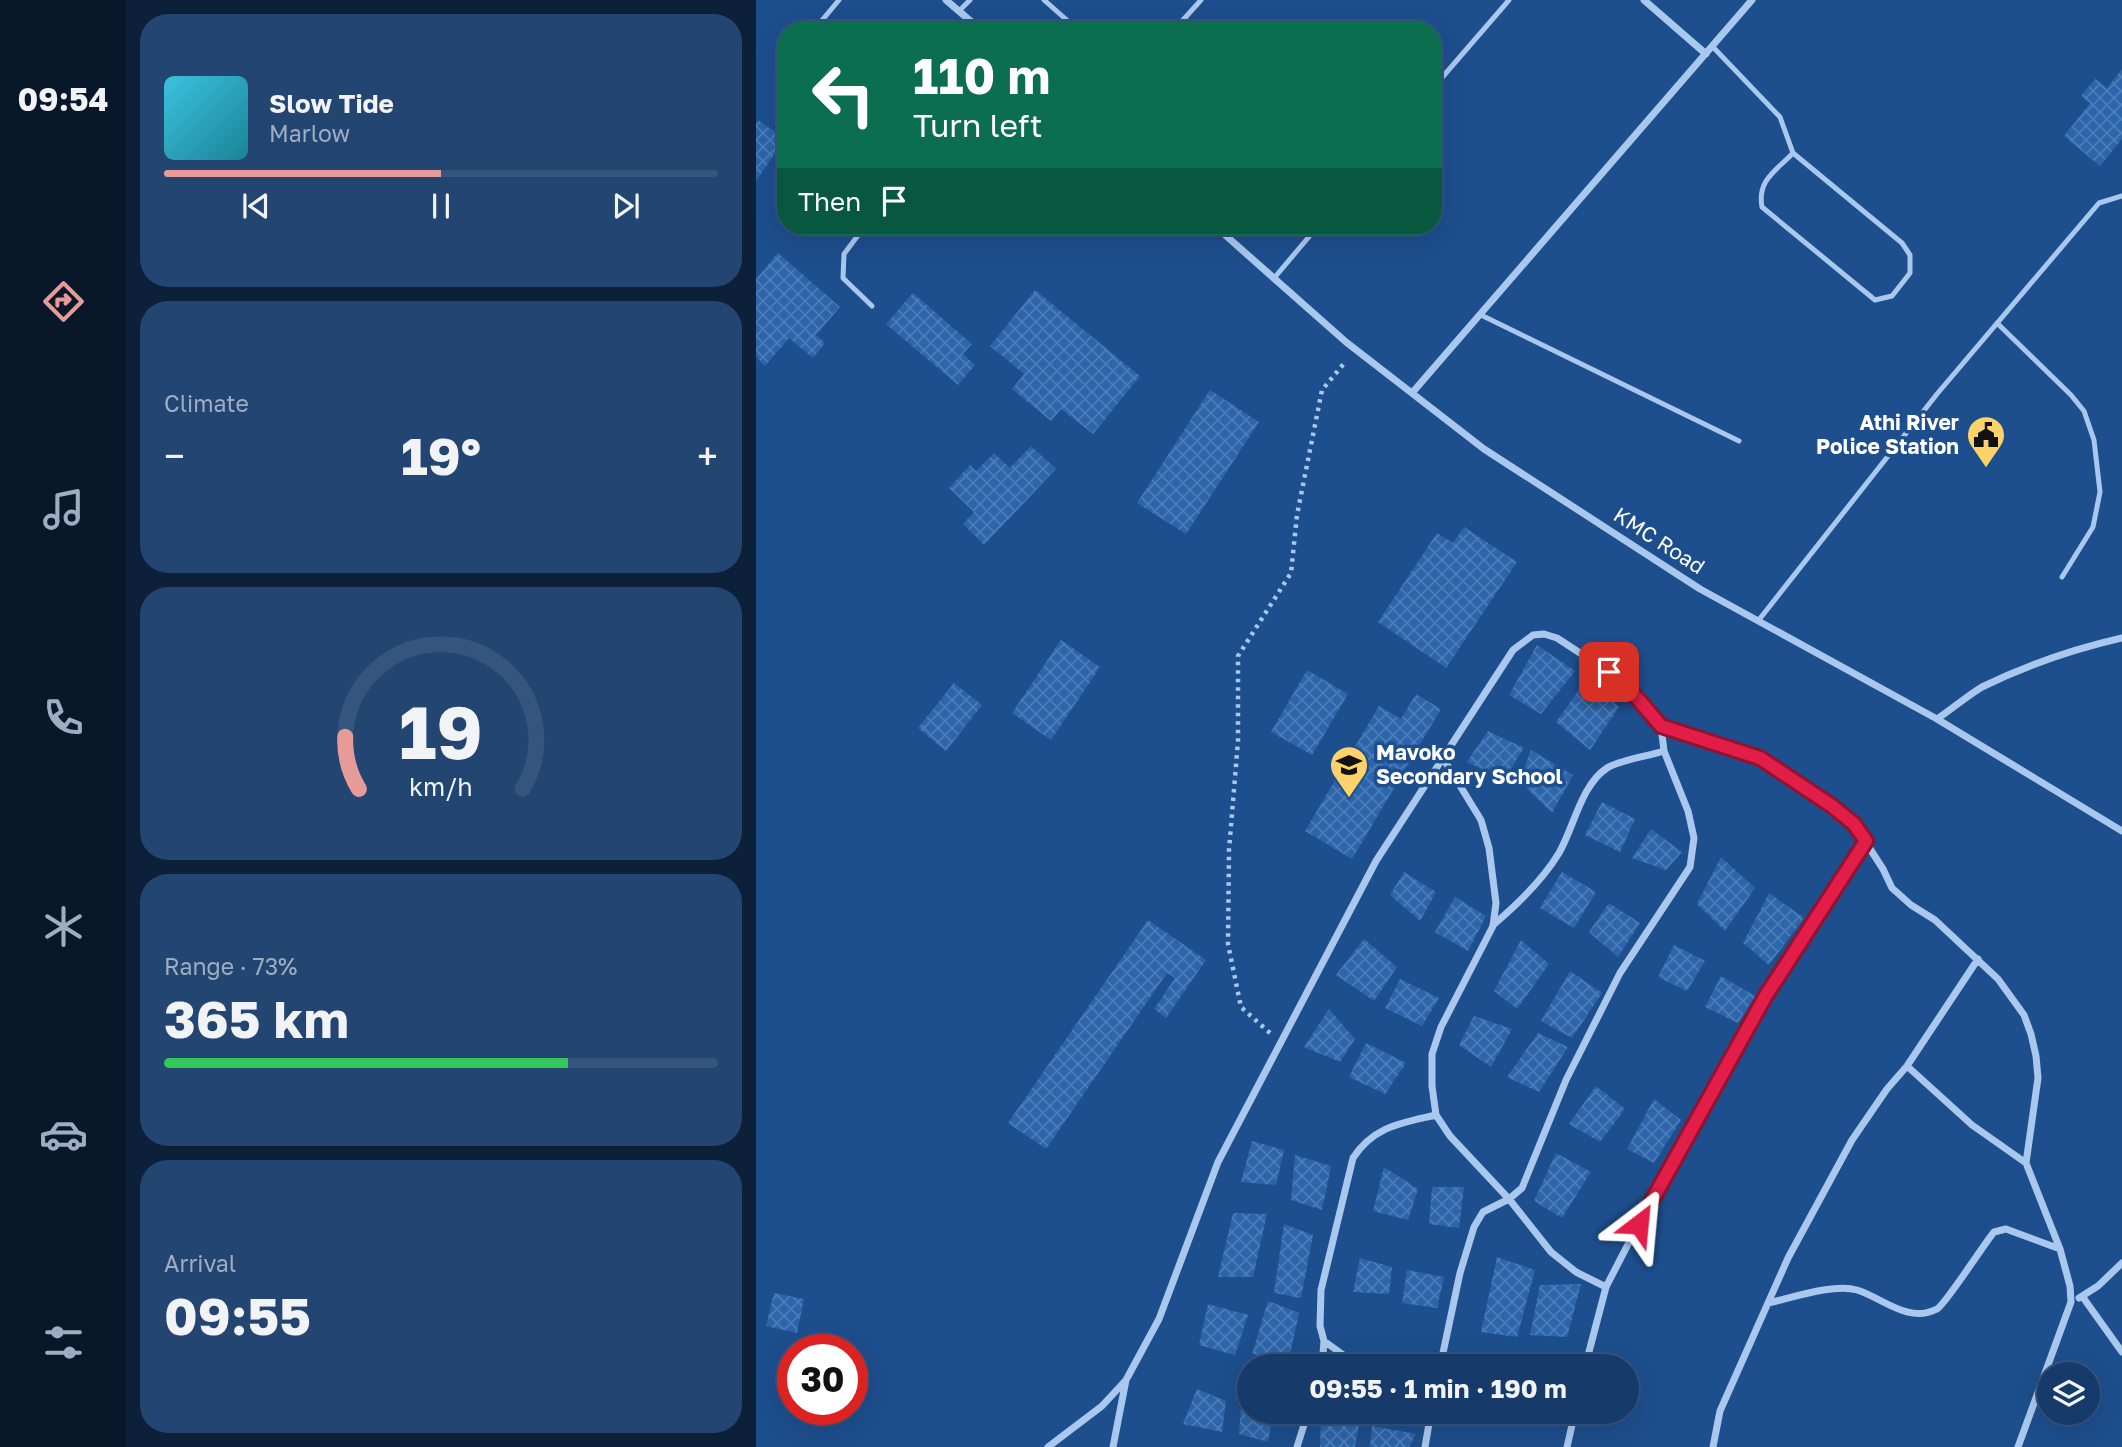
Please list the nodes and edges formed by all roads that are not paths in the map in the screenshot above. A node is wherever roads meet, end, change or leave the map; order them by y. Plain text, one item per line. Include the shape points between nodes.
1 (839, 0) edge
2 (946, 0) edge
3 (970, 0) edge
4 (1044, 0) edge
5 (1201, 0) edge
6 (1509, 0) edge
7 (1644, 0) edge
8 (1752, 0) edge
9 (959, 11) junction
10 (822, 21) edge
11 (971, 21) edge
12 (1067, 21) edge
13 (1182, 21) edge
14 (1713, 46) junction
15 (1706, 54) junction
16 (1442, 78) edge
17 (1793, 153) junction
18 (2122, 196) edge
19 (858, 235) edge
20 (1226, 235) edge
21 (1310, 235) edge
22 (1275, 277) junction
23 (872, 306) dead end
24 (1480, 315) junction
25 (1997, 323) junction
26 (1412, 393) junction
27 (1739, 441) dead end
28 (2062, 578) dead end
29 (1758, 621) junction
30 (2122, 638) edge
31 (1937, 719) junction
32 (1661, 726) junction
33 (1664, 751) junction
34 (1443, 758) junction
35 (2122, 831) edge
36 (1866, 841) junction
37 (1493, 926) junction
38 (1978, 959) junction
39 (1907, 1066) junction
40 (1436, 1115) junction
41 (2026, 1163) junction
42 (1509, 1199) junction
43 (2060, 1249) junction
44 (2122, 1263) edge
45 (1606, 1287) junction
46 (2082, 1296) junction
47 (2071, 1302) junction
48 (1768, 1303) junction
49 (1324, 1341) junction
50 (2122, 1352) edge
51 (1323, 1354) edge
52 (1342, 1354) edge
53 (1443, 1354) edge
54 (1588, 1354) edge
55 (1126, 1380) junction
56 (1304, 1424) edge
57 (1429, 1424) edge
58 (1572, 1424) edge
59 (1048, 1447) edge
60 (1113, 1447) edge
61 (1297, 1447) edge
62 (1425, 1447) edge
63 (1567, 1447) edge
64 (1713, 1447) edge
65 (2018, 1447) edge

1 - 10 lane
2 - 9 street
3 - 9 lane
4 - 12 lane
5 - 13 lane
6 - 16 lane
7 - 15 street
8 - 14 street
9 - 11 street
14 - 15 street
14 - 17 lane via 1775,111
15 - 24 street
17 - 17 lane via 1902,243 1910,255 1910,273 1892,296 1875,300 1762,207 1761,186
18 - 25 lane via 2099,203
19 - 23 lane via 844,254 842,278
20 - 22 street, KMC Road
21 - 22 lane
22 - 26 street, KMC Road
24 - 26 street
24 - 27 lane
25 - 28 lane via 2071,395 2084,411 2094,440 2100,492 2093,527
25 - 29 lane
26 - 29 street, KMC Road via 1484,449 1700,589
29 - 31 street, KMC Road
30 - 31 street via 2025,668 1980,689
31 - 35 street, KMC Road
32 - 33 street
32 - 34 street via 1609,672 1557,638 1533,635 1513,650
32 - 36 street via 1760,758 1832,806
33 - 37 street via 1608,767 1595,780 1559,853 1529,892
33 - 42 street via 1688,811 1694,838 1690,867 1620,973 1566,1080 1522,1188
34 - 37 street via 1480,821 1489,848 1496,904
34 - 55 street via 1376,861 1218,1162 1159,1319
36 - 38 street via 1892,888
36 - 45 street via 1765,997
37 - 40 street via 1432,1054
38 - 39 street
38 - 41 street via 2013,997 2031,1034 2038,1077
39 - 41 street via 1972,1125
39 - 48 street via 1852,1140
40 - 42 street
40 - 49 street via 1385,1128 1363,1142 1353,1157 1321,1290
41 - 43 street
42 - 45 street via 1551,1252
42 - 53 street via 1483,1212 1474,1227
43 - 47 street
43 - 48 street via 2006,1229 1994,1232 1939,1309 1922,1314 1907,1313 1856,1289 1839,1288
44 - 46 street
45 - 54 street
46 - 47 street
46 - 50 street
47 - 65 street
48 - 64 street via 1720,1410
49 - 51 street
49 - 52 street
55 - 59 street via 1102,1406
55 - 60 street
56 - 61 street
57 - 62 street
58 - 63 street

